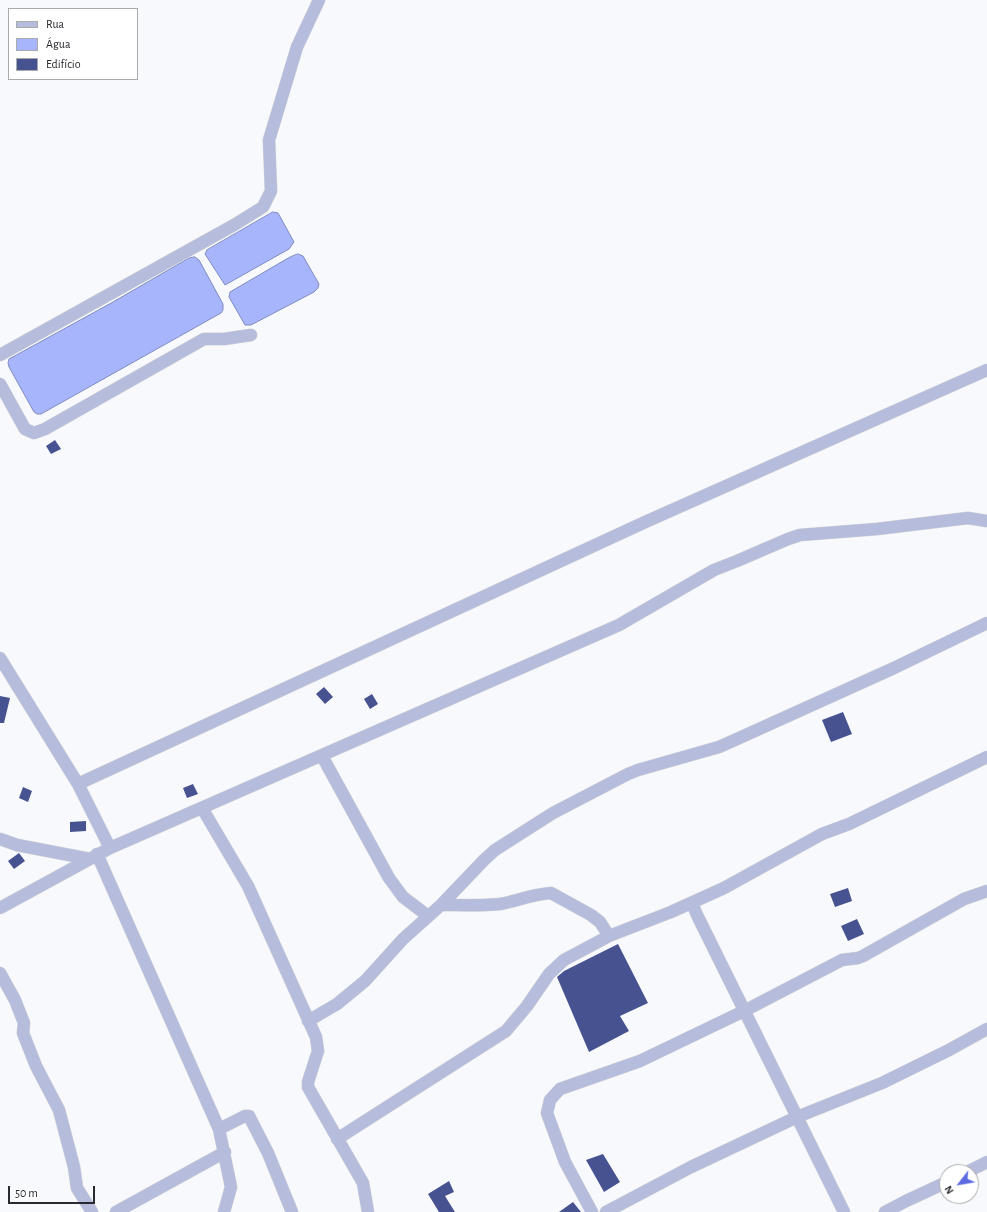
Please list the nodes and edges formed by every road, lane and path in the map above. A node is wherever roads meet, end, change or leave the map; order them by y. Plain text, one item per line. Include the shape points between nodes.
1 (319, 0) edge
2 (251, 335) dead end
3 (0, 355) edge
4 (987, 370) edge
5 (0, 384) edge
6 (987, 521) edge
7 (987, 622) edge
8 (0, 658) edge
9 (322, 756) junction
10 (987, 757) edge
11 (78, 784) junction
12 (202, 808) junction
13 (0, 838) edge
14 (110, 848) junction
15 (93, 857) junction
16 (987, 891) edge
17 (692, 902) junction
18 (441, 905) junction
19 (0, 908) edge
20 (428, 916) junction
21 (609, 936) junction
22 (0, 973) edge
23 (744, 1011) junction
24 (308, 1021) junction
25 (987, 1029) edge
26 (797, 1117) junction
27 (219, 1128) junction
28 (337, 1139) junction
29 (225, 1152) junction
30 (939, 1186) edge
31 (92, 1212) edge
32 (116, 1212) edge
33 (224, 1212) edge
34 (292, 1212) edge
35 (368, 1212) edge
36 (592, 1212) edge
37 (606, 1212) edge
38 (844, 1212) edge
39 (886, 1212) edge

1 - 3 street via 297,47 269,140 271,191 263,207
2 - 5 street via 204,339 46,429 34,433 25,429
4 - 11 street via 643,523
6 - 9 street via 968,518 800,535 788,539 714,570 619,625
7 - 18 street via 894,668 731,742 628,774 553,813 495,850
8 - 11 street
9 - 12 street
9 - 20 street via 389,878 403,897
10 - 17 street via 849,824 822,834 724,888
11 - 14 street
12 - 14 street
12 - 24 street via 248,886
13 - 15 street via 17,845
14 - 15 street
15 - 19 street
15 - 27 street
16 - 23 street via 964,899 863,956 842,960
17 - 21 street
17 - 23 street
18 - 20 street
18 - 21 street via 501,904 551,893 591,915 600,922
20 - 24 street via 365,981 337,1004
21 - 28 street via 564,960 549,974 506,1031
22 - 31 street via 24,1023 23,1032 36,1066 59,1110 77,1188
23 - 26 street
23 - 36 street via 640,1060 560,1090 550,1100 547,1113 552,1130 568,1168
24 - 28 street via 316,1037 318,1051 308,1087
25 - 26 street via 882,1083
26 - 37 street via 691,1167
26 - 38 street
27 - 29 street
27 - 34 street via 249,1116 268,1153
28 - 35 street via 363,1183
29 - 32 street
29 - 33 street via 231,1187
30 - 39 street

